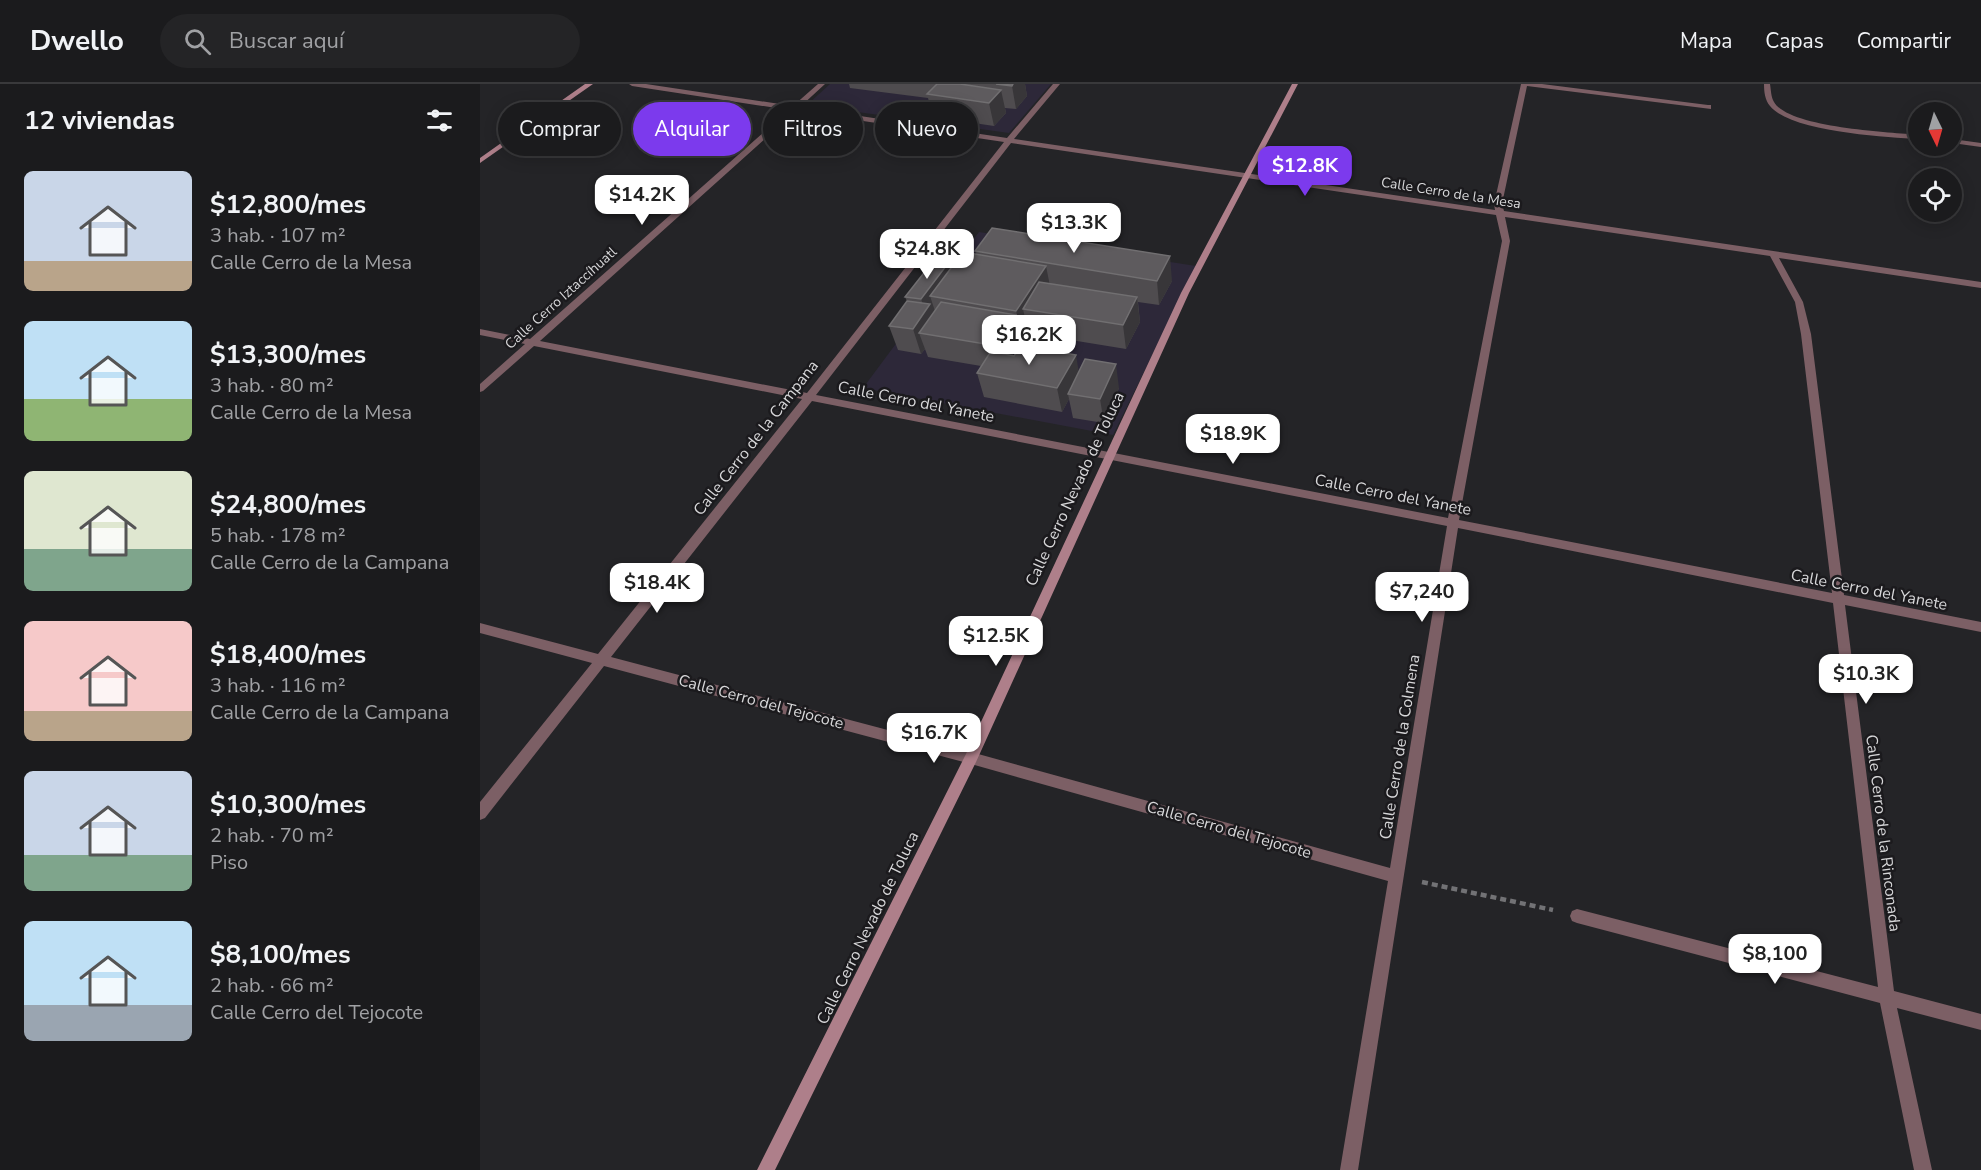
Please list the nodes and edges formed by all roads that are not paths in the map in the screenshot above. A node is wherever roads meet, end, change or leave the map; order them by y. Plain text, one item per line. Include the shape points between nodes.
1 (590, 84) edge
2 (632, 84) edge
3 (822, 84) edge
4 (1057, 84) edge
5 (1295, 84) edge
6 (1525, 84) edge
7 (1767, 84) edge
8 (801, 102) edge
9 (763, 103) edge
10 (1708, 107) dead end
11 (863, 118) edge
12 (763, 136) edge
13 (1908, 136) edge
14 (1009, 140) junction
15 (1962, 142) edge
16 (1981, 145) edge
17 (480, 161) edge
18 (1248, 176) junction
19 (1499, 214) junction
20 (1773, 254) junction
21 (1981, 285) edge
22 (480, 333) edge
23 (530, 343) junction
24 (480, 389) edge
25 (810, 396) junction
26 (1109, 455) junction
27 (1453, 523) junction
28 (1837, 599) junction
29 (1981, 627) edge
30 (480, 628) edge
31 (602, 659) junction
32 (971, 758) junction
33 (480, 813) edge
34 (1395, 876) junction
35 (1577, 916) road end
36 (1887, 998) junction
37 (1981, 1022) edge
38 (766, 1170) edge
39 (1349, 1170) edge
40 (1923, 1170) edge

1 - 17 street
2 - 9 street, Calle Cerro de la Mesa
3 - 8 street, Calle Cerro Iztaccíhuatl
4 - 14 street, Calle Cerro de la Campana
5 - 18 street, Calle Cerro Nevado de Toluca
6 - 10 street
6 - 19 street, Calle Cerro de la Colmena
7 - 13 street via 1772,105 1786,117
11 - 14 street, Calle Cerro de la Mesa
12 - 23 street, Calle Cerro Iztaccíhuatl
14 - 18 street, Calle Cerro de la Mesa
14 - 25 street, Calle Cerro de la Campana
15 - 16 street
18 - 19 street, Calle Cerro de la Mesa
18 - 26 street, Calle Cerro Nevado de Toluca via 1185,293
19 - 20 street, Calle Cerro de la Mesa
19 - 27 street, Calle Cerro de la Colmena via 1506,241
20 - 21 street, Calle Cerro de la Mesa
20 - 28 street, Calle Cerro de la Rinconada via 1799,302 1806,334
22 - 23 street, Calle Cerro del Yanete
23 - 24 street, Calle Cerro Iztaccíhuatl
23 - 25 street, Calle Cerro del Yanete
25 - 26 street, Calle Cerro del Yanete
25 - 31 street, Calle Cerro de la Campana
26 - 27 street, Calle Cerro del Yanete
26 - 32 street, Calle Cerro Nevado de Toluca
27 - 28 street, Calle Cerro del Yanete
27 - 34 street, Calle Cerro de la Colmena
28 - 29 street, Calle Cerro del Yanete
28 - 36 street, Calle Cerro de la Rinconada
30 - 31 street, Calle Cerro del Tejocote
31 - 32 street, Calle Cerro del Tejocote
31 - 33 street, Calle Cerro de la Campana
32 - 34 street, Calle Cerro del Tejocote
32 - 38 street, Calle Cerro Nevado de Toluca
34 - 39 street, Calle Cerro de la Colmena
35 - 36 street
36 - 37 street
36 - 40 street, Calle Cerro de la Rinconada

